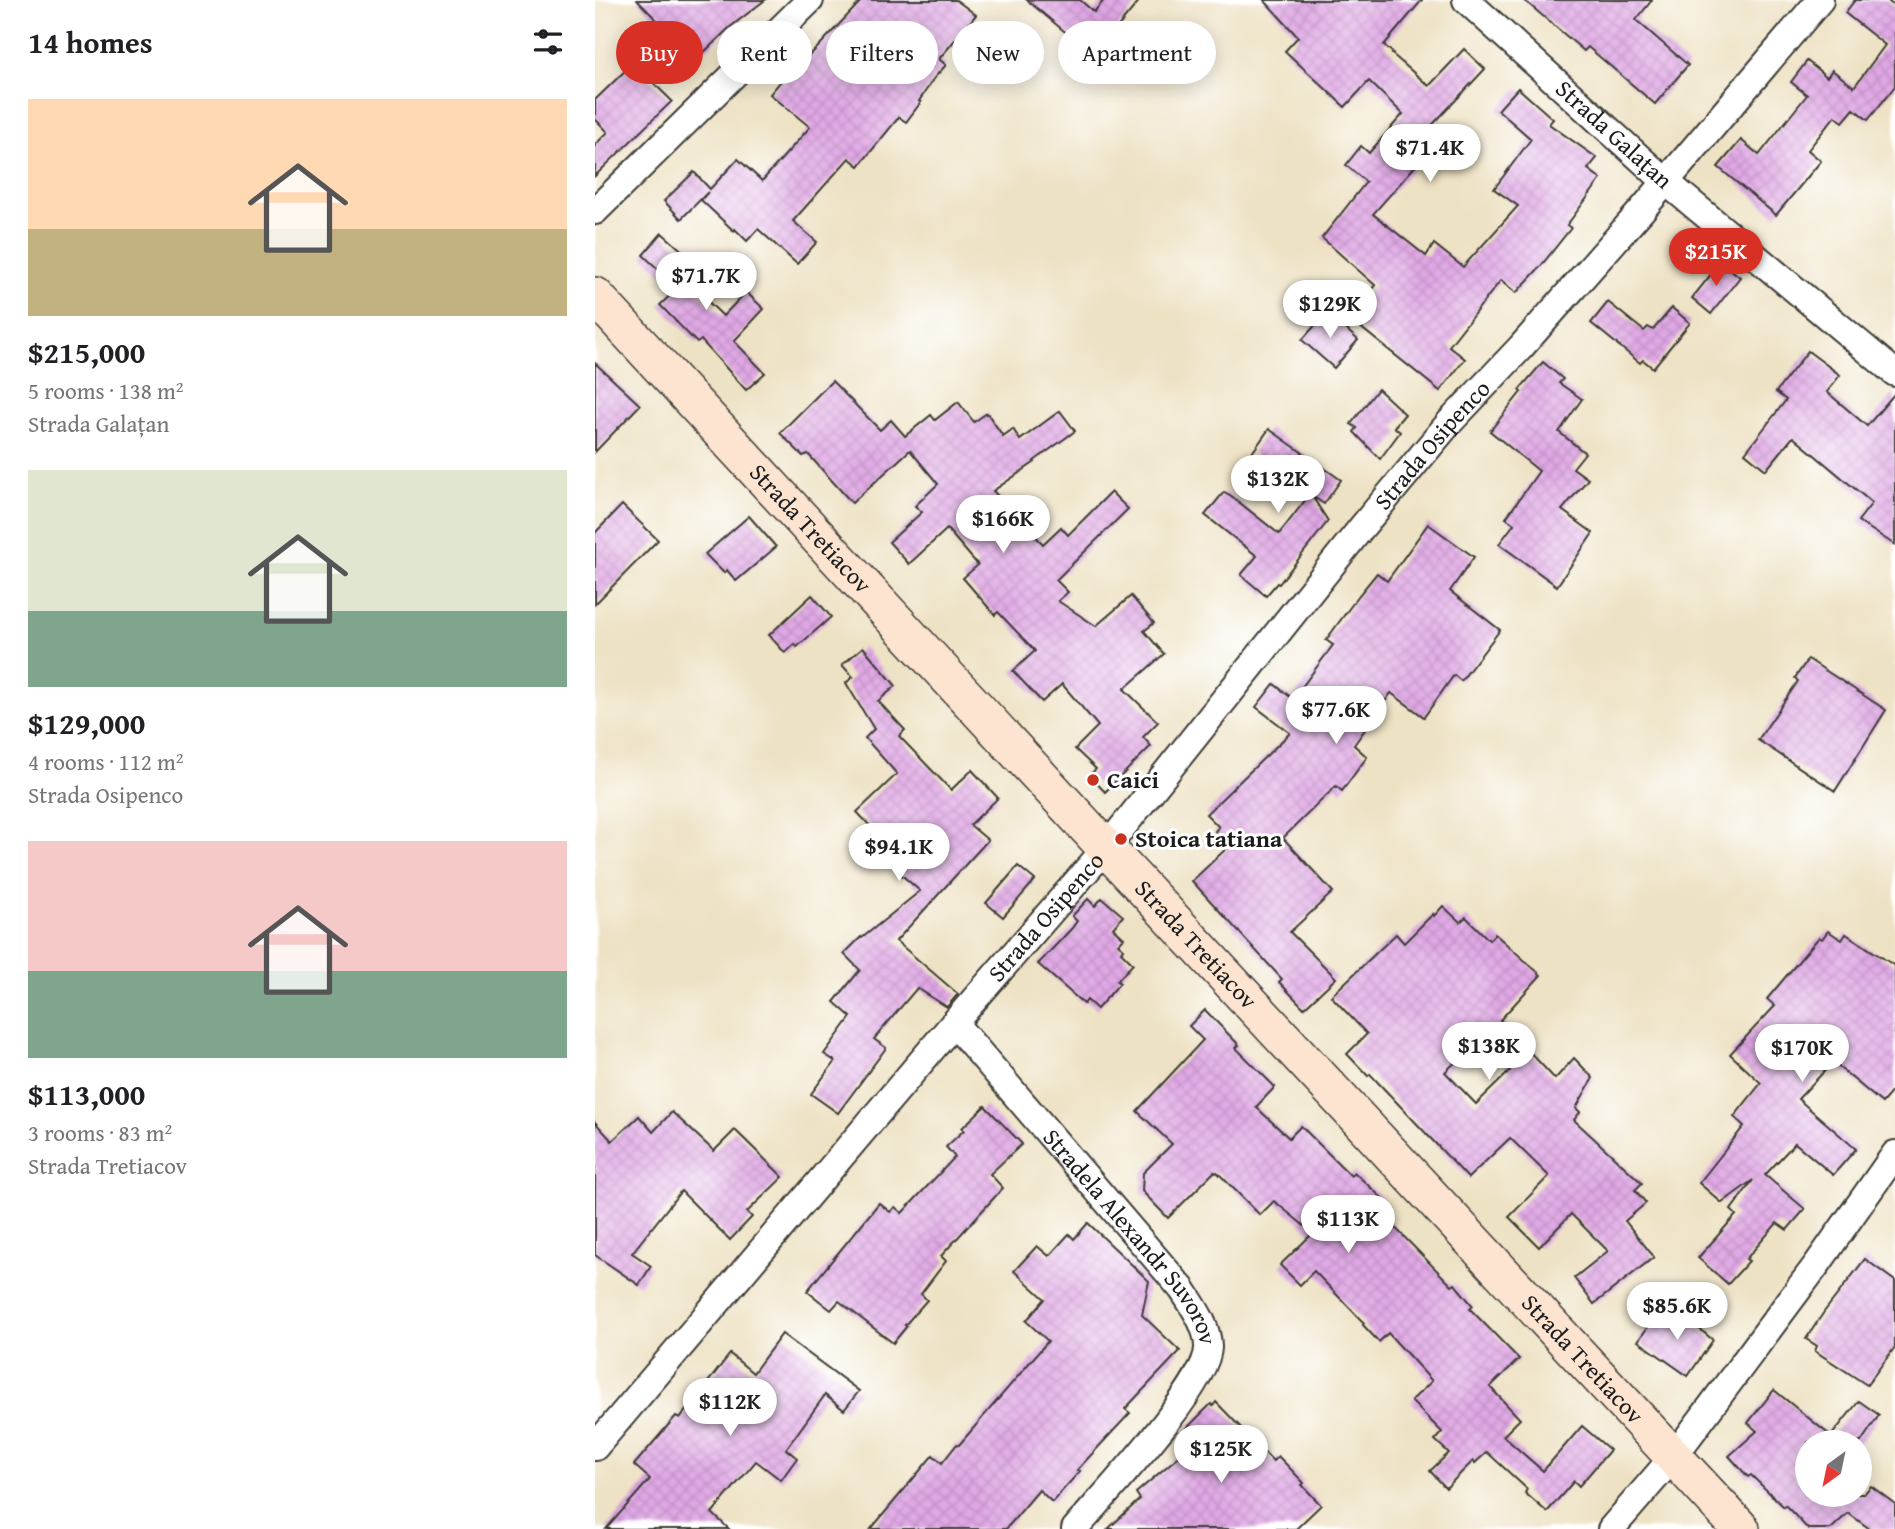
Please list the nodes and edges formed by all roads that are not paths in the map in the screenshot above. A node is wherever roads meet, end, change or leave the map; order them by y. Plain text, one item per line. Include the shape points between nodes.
1 (810, 0) edge
2 (1466, 0) edge
3 (1820, 0) edge
4 (1665, 181) junction
5 (595, 211) edge
6 (595, 296) edge
7 (1895, 373) edge
8 (1106, 848) junction
9 (954, 1023) junction
10 (1895, 1154) edge
11 (595, 1447) edge
12 (1674, 1456) junction
13 (1075, 1529) edge
14 (1611, 1529) edge
15 (1741, 1529) edge

1 - 5 street
2 - 4 street, Strada Galațan
3 - 4 street, Strada Osipenco
4 - 7 street, Strada Galațan
4 - 8 street, Strada Osipenco via 1521,347 1448,423
6 - 8 street, Strada Tretiacov
8 - 9 street, Strada Osipenco
8 - 12 street, Strada Tretiacov
9 - 11 street, Strada Osipenco
9 - 13 street, Stradela Alexandr Suvorov via 1174,1278 1203,1323 1209,1349 1181,1404
10 - 12 street
12 - 14 street
12 - 15 street, Strada Tretiacov

